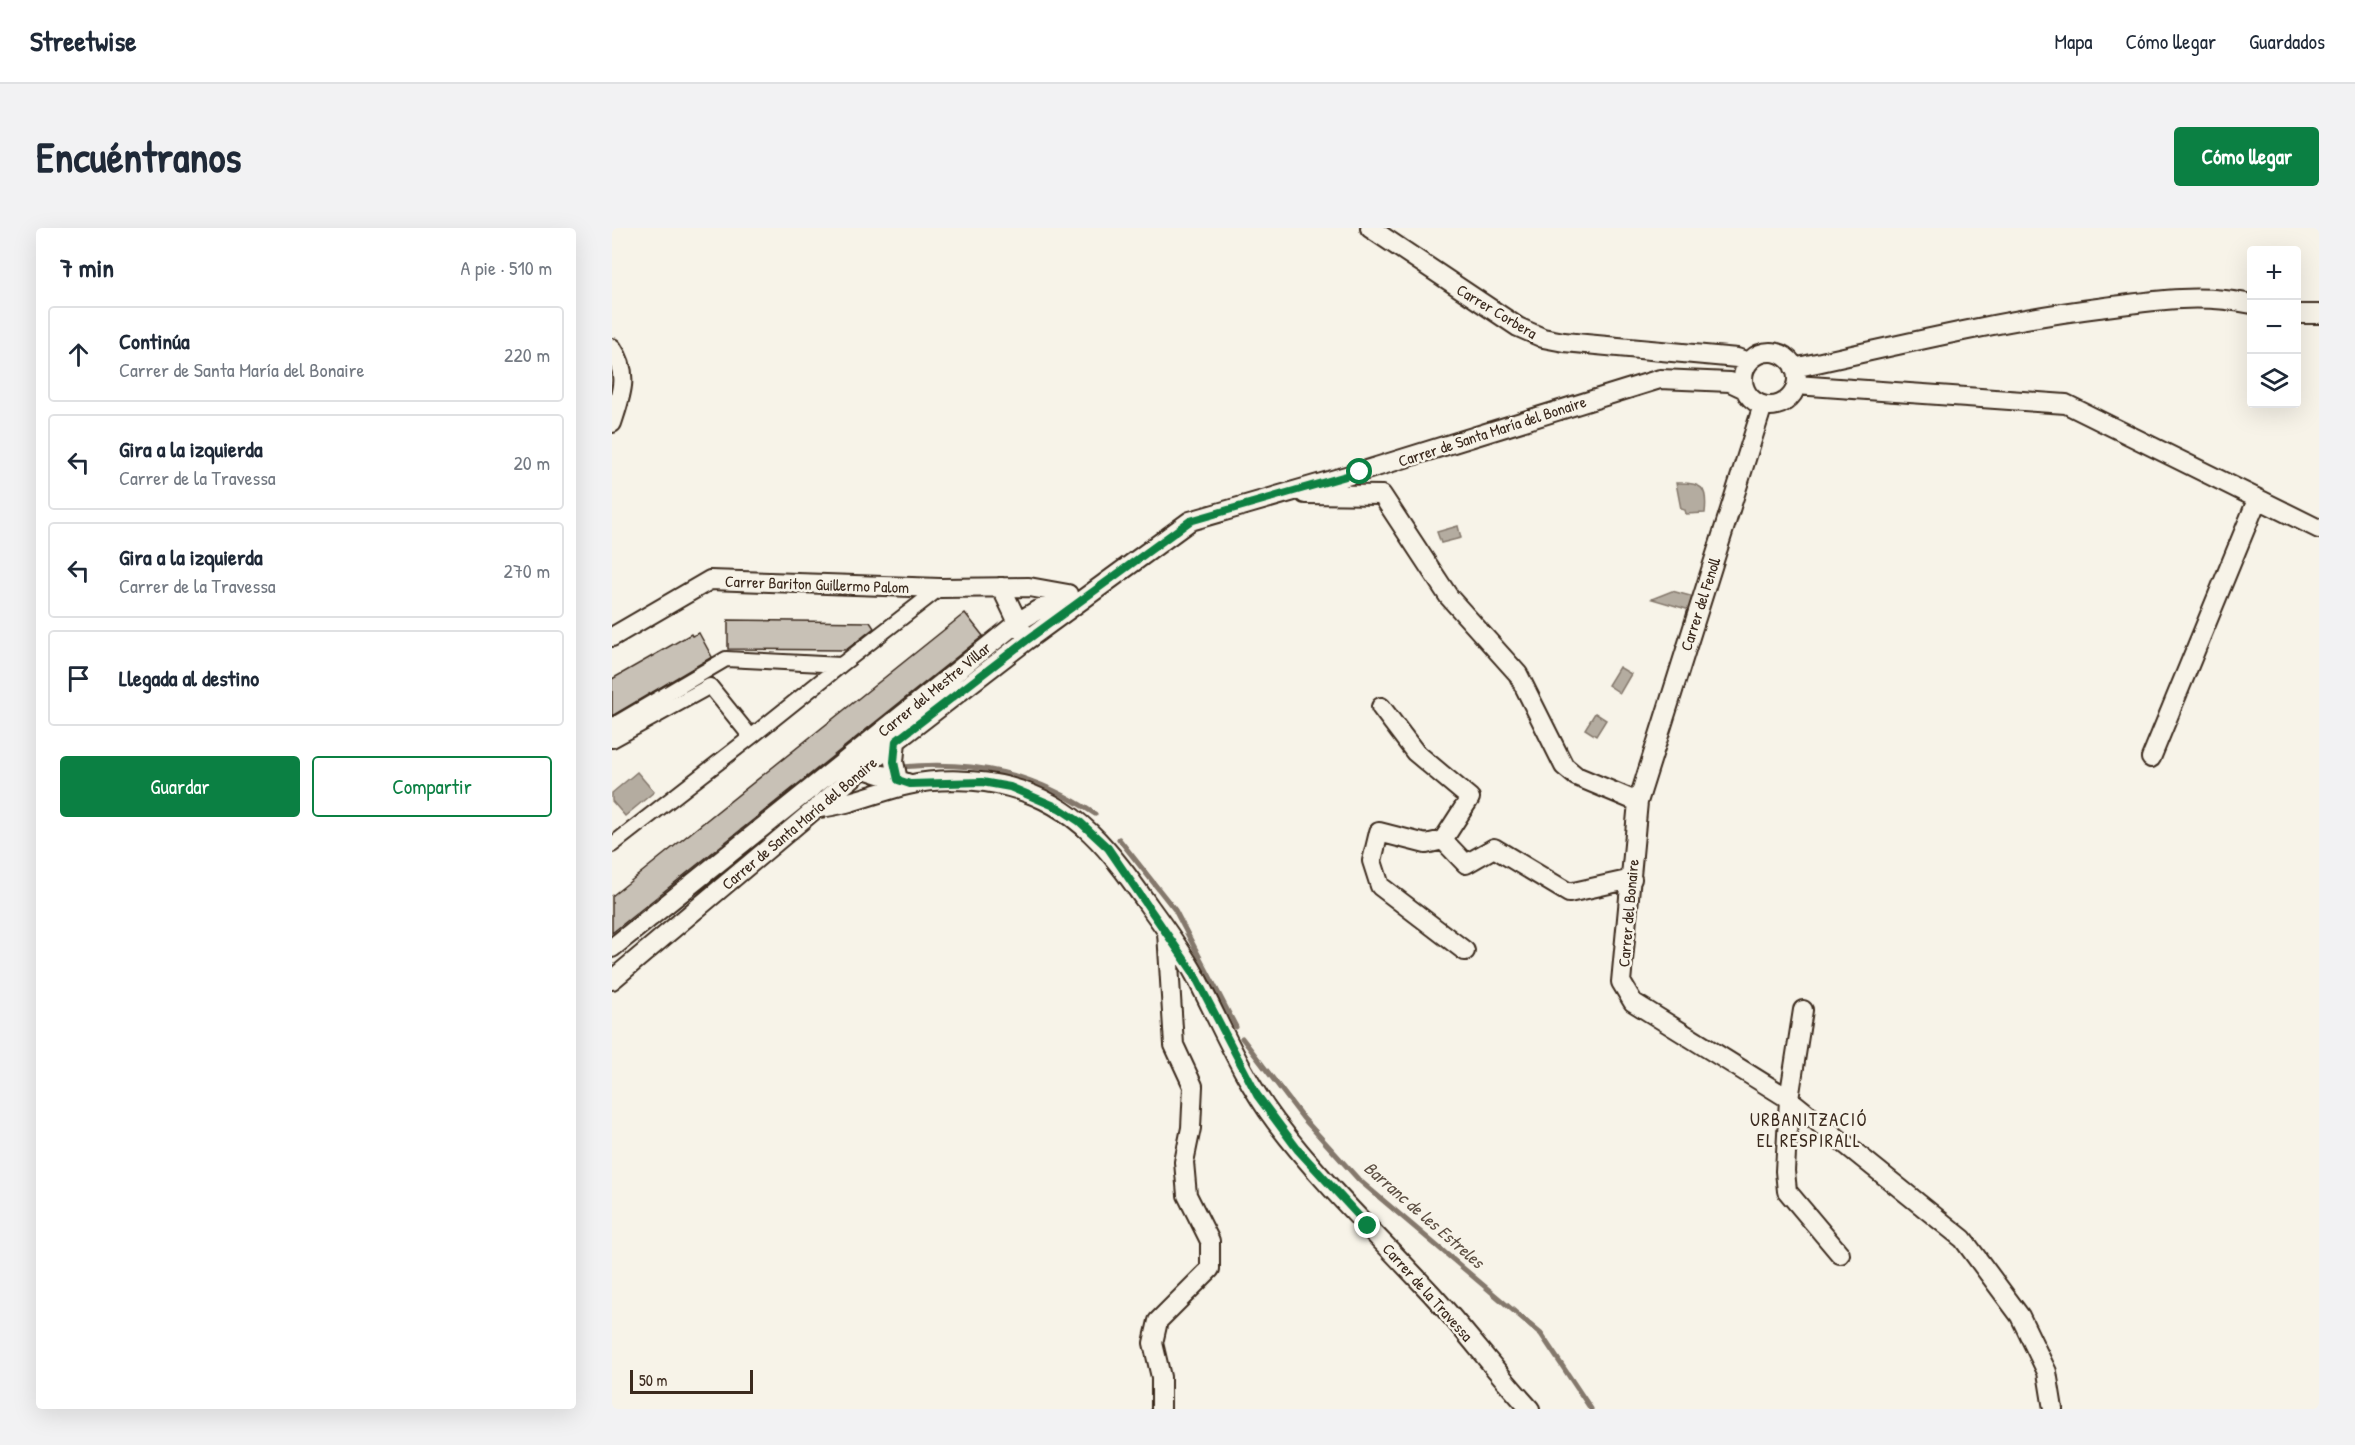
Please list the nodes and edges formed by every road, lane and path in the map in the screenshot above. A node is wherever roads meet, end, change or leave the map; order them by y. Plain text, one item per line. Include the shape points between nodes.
1 (1370, 228) edge
2 (2247, 303) edge
3 (2301, 314) edge
4 (2319, 314) edge
5 (612, 348) edge
6 (1748, 362) junction
7 (1795, 376) junction
8 (1744, 389) junction
9 (1763, 405) junction
10 (612, 423) edge
11 (1281, 494) junction
12 (2257, 500) junction
13 (2319, 529) edge
14 (1001, 587) junction
15 (940, 588) junction
16 (1064, 594) junction
17 (1086, 596) junction
18 (1018, 622) junction
19 (612, 637) edge
20 (1027, 640) junction
21 (842, 665) junction
22 (1381, 707) dead end
23 (612, 726) edge
24 (751, 737) junction
25 (612, 740) edge
26 (896, 741) junction
27 (2151, 758) dead end
28 (861, 771) junction
29 (904, 782) junction
30 (878, 794) junction
31 (1638, 802) junction
32 (819, 808) junction
33 (1443, 840) junction
34 (612, 845) edge
35 (1632, 879) junction
36 (1167, 931) junction
37 (612, 948) edge
38 (1465, 951) dead end
39 (612, 980) edge
40 (1803, 1010) dead end
41 (1789, 1099) junction
42 (1840, 1254) dead end
43 (1161, 1409) edge
44 (1530, 1409) edge
45 (2053, 1409) edge

1 - 6 street, Carrer Corbera via 1518,327 1543,338
2 - 7 street via 2218,297 2163,299 2033,316
3 - 4 street
5 - 10 street via 620,360 624,380
6 - 7 street via 1770,352 1786,358
6 - 8 street
7 - 9 street via 1787,399
7 - 12 street via 2066,404
8 - 9 street
8 - 11 street, Carrer de Santa María del Bonaire via 1730,382 1660,379
9 - 31 street, Carrer del Fenoll
11 - 17 street, Carrer de Santa María del Bonaire via 1190,521
11 - 31 street via 1382,495 1449,597 1518,674 1564,766 1576,776
12 - 13 street
12 - 27 street
14 - 15 street, Carrer Bariton Guillermo Palom
14 - 16 street, Carrer Bariton Guillermo Palom via 1029,587
14 - 18 street
15 - 19 street, Carrer Bariton Guillermo Palom via 710,580
15 - 21 street
16 - 17 street, Carrer Bariton Guillermo Palom
16 - 18 street, Carrer del Mestre Villar
17 - 20 street, Carrer de Santa María del Bonaire
18 - 20 street
18 - 37 street, Carrer del Mestre Villar
20 - 26 street, Carrer de Santa María del Bonaire
21 - 23 street via 726,659
21 - 24 street
22 - 33 street via 1415,752 1470,798
24 - 25 street via 710,686
24 - 34 street
26 - 28 street, Carrer de Santa María del Bonaire
26 - 29 street via 894,762
28 - 29 street, Carrer de la Travessa
28 - 30 street
28 - 32 street, Carrer de Santa María del Bonaire
29 - 30 street, Carrer de la Travessa
29 - 36 street, Carrer de la Travessa via 1001,785 1059,808 1108,848
30 - 32 street, Carrer de la Travessa via 844,806
31 - 35 street, Carrer del Bonaire
32 - 39 street, Carrer de Santa María del Bonaire
33 - 35 street via 1466,864 1494,848 1569,893
33 - 38 street via 1426,843 1379,832 1372,861 1380,886
35 - 41 street, Carrer del Bonaire via 1622,982 1633,1002
36 - 43 street via 1174,1045 1193,1086 1184,1162 1187,1195 1210,1241 1210,1269 1158,1321 1153,1343 1161,1377
36 - 44 street, Carrer de la Travessa via 1275,1121
40 - 41 street
41 - 42 street via 1787,1191
41 - 45 street, Carrer del Bonaire via 1976,1253 2020,1316 2047,1372

